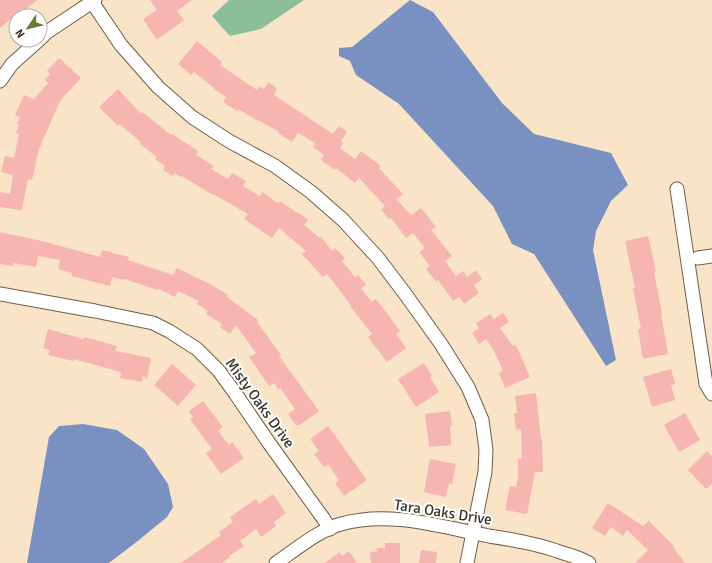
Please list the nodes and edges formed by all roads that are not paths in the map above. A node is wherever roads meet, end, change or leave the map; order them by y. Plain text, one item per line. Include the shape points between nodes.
1 (94, 1) edge
2 (48, 31) edge
3 (29, 48) edge
4 (0, 81) edge
5 (677, 189) dead end
6 (712, 256) edge
7 (698, 258) dead end
8 (0, 294) edge
9 (712, 394) edge
10 (330, 529) junction
11 (473, 532) junction
12 (276, 563) edge
13 (467, 563) edge
14 (589, 563) edge

1 - 2 street
1 - 11 street via 121,45 158,87 192,117 275,166 311,192 343,220 378,258 441,344 468,387 482,420 486,450 485,472
3 - 4 street via 12,64
5 - 9 street via 706,384
6 - 7 street
8 - 10 street, Misty Oaks Drive via 153,323 197,349 219,371
10 - 11 street, Tara Oaks Drive via 341,524 385,519 433,524
10 - 12 street, Tara Oaks Drive
11 - 13 street
11 - 14 street, Tara Oaks Drive via 529,543

